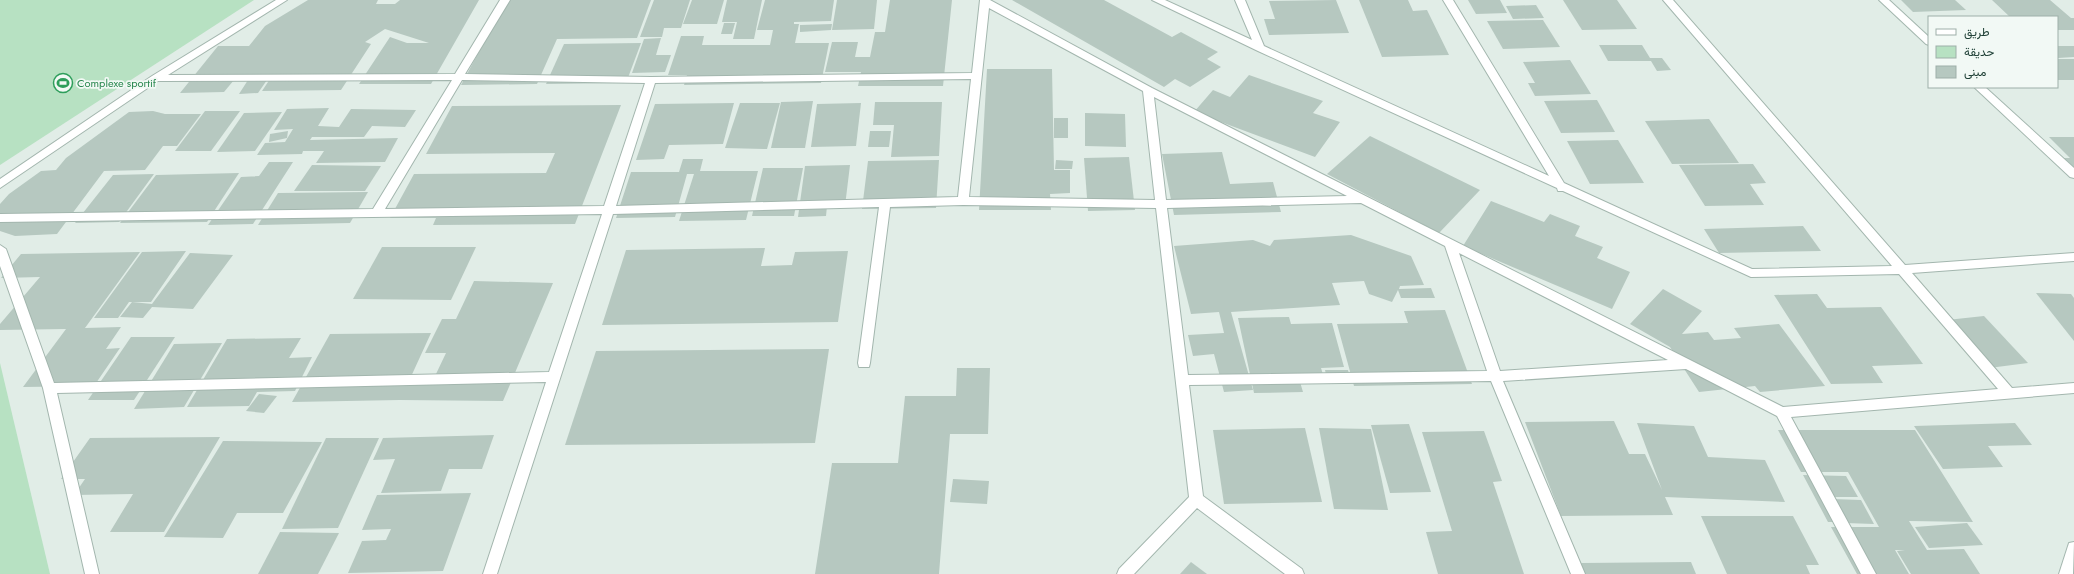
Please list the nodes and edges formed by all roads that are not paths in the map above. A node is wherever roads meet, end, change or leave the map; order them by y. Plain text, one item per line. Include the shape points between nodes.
1 (282, 0) edge
2 (504, 0) edge
3 (1157, 0) edge
4 (1240, 0) edge
5 (1448, 0) edge
6 (1668, 0) edge
7 (1884, 0) edge
8 (985, 1) edge
9 (1928, 41) edge
10 (1260, 49) junction
11 (977, 76) junction
12 (457, 77) junction
13 (156, 78) junction
14 (651, 80) junction
15 (1979, 88) edge
16 (1148, 90) junction
17 (2074, 174) edge
18 (0, 184) edge
19 (1562, 188) junction
20 (1362, 198) junction
21 (963, 201) junction
22 (886, 203) junction
23 (1162, 204) junction
24 (608, 210) junction
25 (376, 214) junction
26 (0, 218) edge
27 (1450, 243) junction
28 (0, 249) edge
29 (2074, 257) edge
30 (1902, 270) junction
31 (864, 364) dead end
32 (1688, 364) junction
33 (1495, 376) junction
34 (554, 378) junction
35 (1182, 380) junction
36 (49, 388) junction
37 (2074, 388) edge
38 (2010, 393) junction
39 (1782, 412) junction
40 (1196, 499) junction
41 (2074, 548) edge
42 (92, 574) edge
43 (490, 574) edge
44 (1124, 574) edge
45 (1297, 574) edge
46 (1578, 574) edge
47 (1869, 574) edge
48 (2066, 574) edge

1 - 13 street
2 - 12 street
3 - 10 street
4 - 10 street
5 - 19 street
6 - 30 street
7 - 9 street
8 - 11 street
8 - 16 street
10 - 19 street
11 - 14 street
11 - 21 street
12 - 13 street
12 - 14 street
12 - 25 street
13 - 18 street
14 - 24 street
15 - 17 street
16 - 20 street
16 - 23 street
19 - 30 street via 1751,273
20 - 23 street
20 - 27 street
21 - 22 street
21 - 23 street
22 - 24 street
22 - 31 street
23 - 35 street
24 - 25 street
24 - 34 street
25 - 26 street
27 - 32 street
27 - 33 street
28 - 36 street
29 - 30 street
30 - 38 street
32 - 33 street
32 - 39 street
33 - 35 street
33 - 46 street
34 - 36 street
34 - 43 street
35 - 40 street
36 - 42 street
37 - 38 street
38 - 39 street
39 - 47 street
40 - 44 street
40 - 45 street
41 - 48 street

